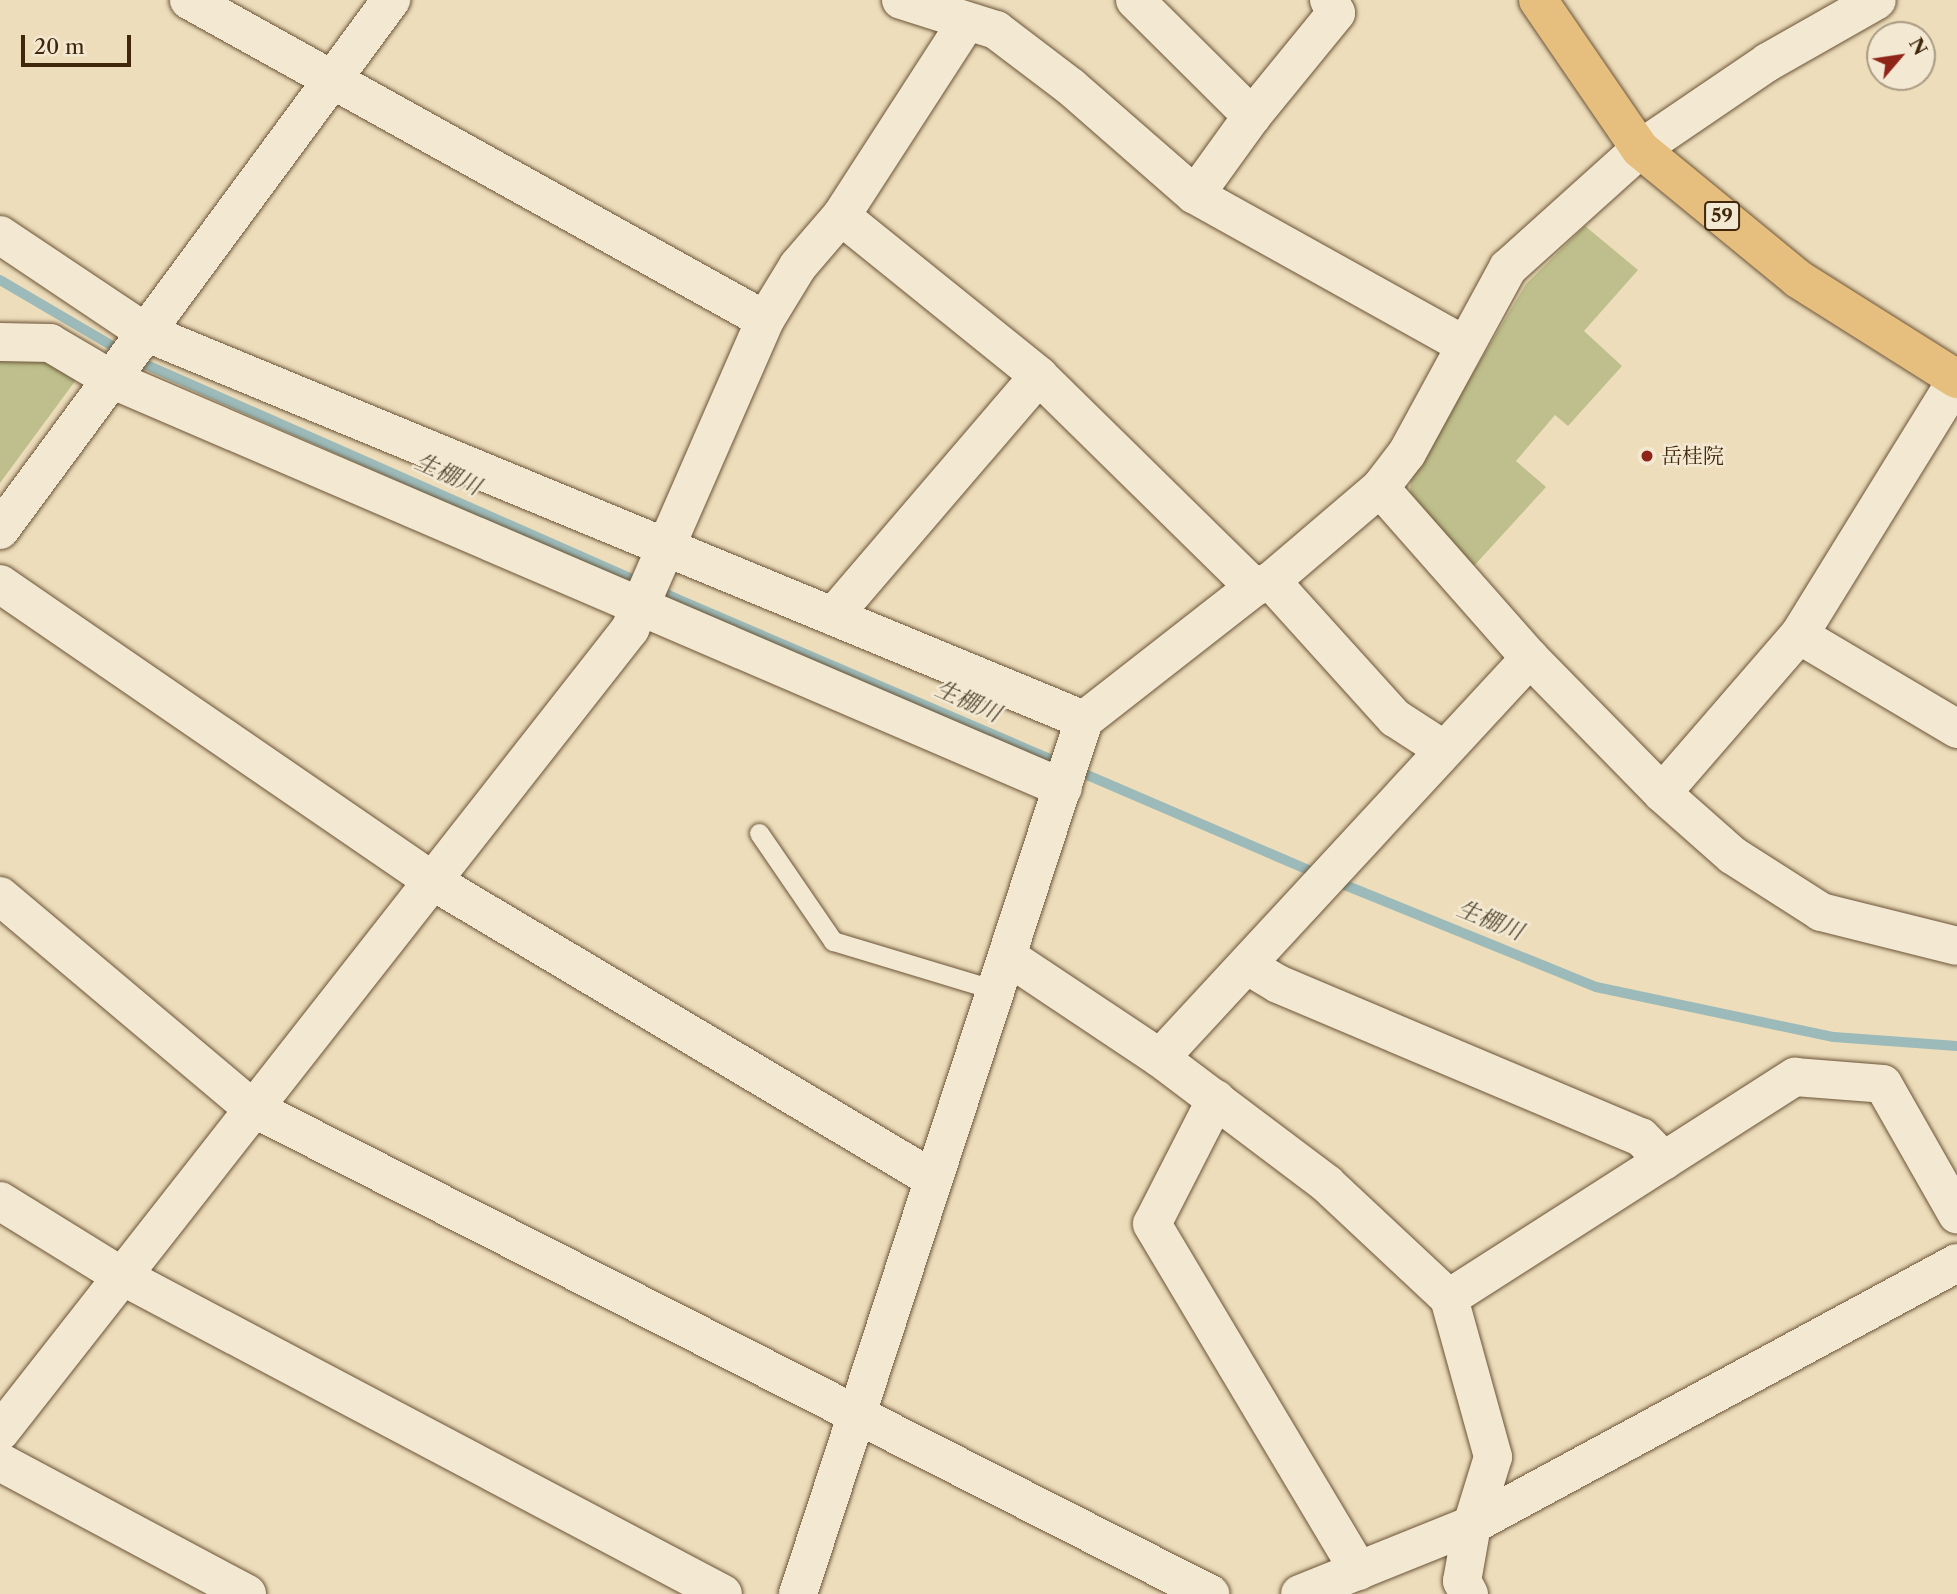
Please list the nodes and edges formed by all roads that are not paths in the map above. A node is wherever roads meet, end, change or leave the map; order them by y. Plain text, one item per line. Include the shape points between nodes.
1 (189, 0) edge
2 (391, 0) edge
3 (901, 0) edge
4 (1135, 0) edge
5 (1538, 0) edge
6 (1877, 0) edge
7 (1343, 4) edge
8 (966, 23) junction
9 (332, 81) junction
10 (1252, 116) junction
11 (1640, 149) junction
12 (1195, 195) junction
13 (841, 216) junction
14 (0, 235) edge
15 (765, 320) junction
16 (0, 342) edge
17 (1465, 345) junction
18 (128, 356) junction
19 (1039, 376) junction
20 (1957, 379) edge
21 (1380, 488) junction
22 (0, 530) edge
23 (649, 583) junction
24 (0, 584) edge
25 (1262, 584) junction
26 (833, 616) junction
27 (1800, 635) junction
28 (1530, 658) junction
29 (1957, 729) edge
30 (1443, 749) junction
31 (1072, 758) junction
32 (1662, 793) junction
33 (759, 833) dead end
34 (434, 882) junction
35 (0, 896) edge
36 (1957, 946) edge
37 (1248, 966) junction
38 (1001, 973) junction
39 (1160, 1058) junction
40 (1216, 1099) junction
41 (251, 1107) junction
42 (1664, 1161) junction
43 (933, 1179) junction
44 (0, 1201) edge
45 (1957, 1214) edge
46 (1957, 1264) edge
47 (120, 1275) junction
48 (1449, 1298) junction
49 (857, 1416) junction
50 (0, 1432) edge
51 (0, 1462) edge
52 (1472, 1525) junction
53 (1359, 1572) junction
54 (247, 1594) edge
55 (723, 1594) edge
56 (798, 1594) edge
57 (1210, 1594) edge
58 (1300, 1594) edge
59 (1469, 1594) edge

1 - 9 street
2 - 9 street
3 - 8 street
4 - 10 street
5 - 11 main road, 59
6 - 11 street via 1768,62
7 - 10 street
8 - 12 street via 996,30 1007,38
8 - 13 street
9 - 15 street
9 - 18 street
10 - 12 street
11 - 17 street via 1508,268
11 - 20 main road, 59 via 1798,279
12 - 17 street
13 - 15 street via 798,266
13 - 19 street
14 - 18 street
15 - 23 street
16 - 18 street via 50,343
17 - 21 street via 1407,453
18 - 22 street
18 - 23 street
18 - 23 street
19 - 25 street
19 - 26 street
20 - 27 street
21 - 25 street
21 - 28 street
23 - 26 street
23 - 31 street
23 - 34 street via 630,629
24 - 34 street
25 - 30 street via 1395,718
25 - 31 street
26 - 31 street
27 - 29 street
27 - 32 street
28 - 30 street
28 - 32 street
30 - 37 street
31 - 38 street
32 - 36 street via 1732,855 1821,912
33 - 38 lane via 833,941
34 - 41 street
34 - 43 street
35 - 41 street
37 - 39 street
37 - 42 street via 1278,984 1642,1137
38 - 39 street
38 - 43 street
39 - 40 street
40 - 48 street via 1327,1184
40 - 53 street via 1152,1224
41 - 47 street
41 - 49 street
42 - 45 street via 1796,1077 1883,1084
42 - 48 street
43 - 49 street
44 - 47 street
46 - 52 street
47 - 50 street
47 - 55 street
48 - 52 street via 1493,1457
49 - 56 street
49 - 57 street
51 - 54 street
52 - 53 street
52 - 59 street via 1462,1581
53 - 58 street

